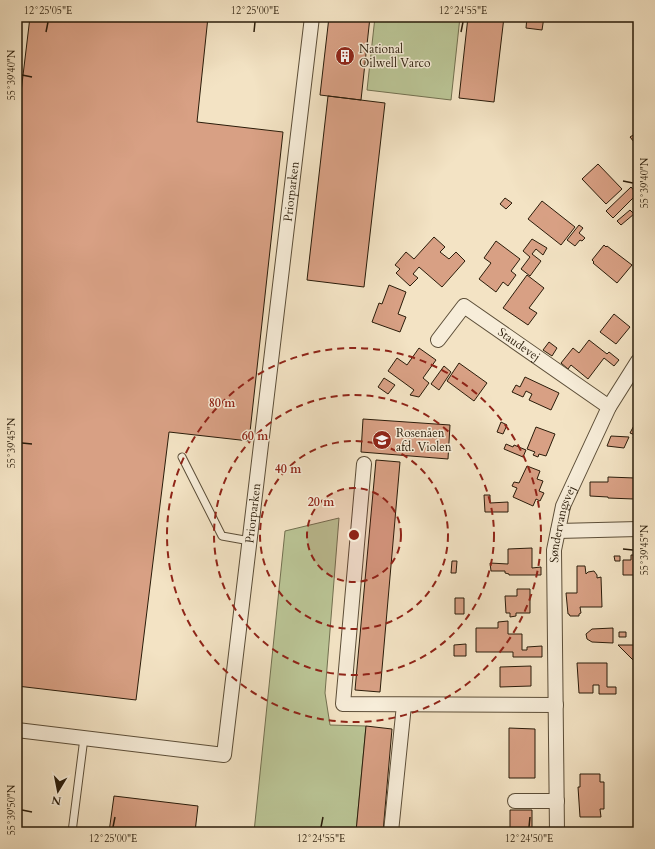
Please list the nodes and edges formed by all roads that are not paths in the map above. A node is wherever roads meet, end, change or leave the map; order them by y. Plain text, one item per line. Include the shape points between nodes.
1 (312, 17) edge
2 (438, 340) dead end
3 (638, 361) edge
4 (609, 407) junction
5 (182, 457) dead end
6 (364, 464) dead end
7 (638, 528) edge
8 (558, 531) junction
9 (250, 541) junction
10 (404, 705) junction
11 (556, 705) junction
12 (17, 730) edge
13 (84, 738) junction
14 (515, 801) dead end
15 (557, 801) junction
16 (72, 832) edge
17 (391, 832) edge
18 (558, 832) edge

1 - 9 street, Priorparken
2 - 4 street, Staudevej via 464,306
3 - 4 street, Søndervangsvej
4 - 8 street, Søndervangsvej via 563,506
5 - 9 lane via 222,536
6 - 10 street via 343,704
7 - 8 street
8 - 11 street, Søndervangsvej via 554,550
9 - 13 street, Priorparken via 224,755
10 - 11 street
10 - 17 street
11 - 15 street, Søndervangsvej
12 - 13 street, Priorparken
13 - 16 lane
14 - 15 street
15 - 18 street, Søndervangsvej

